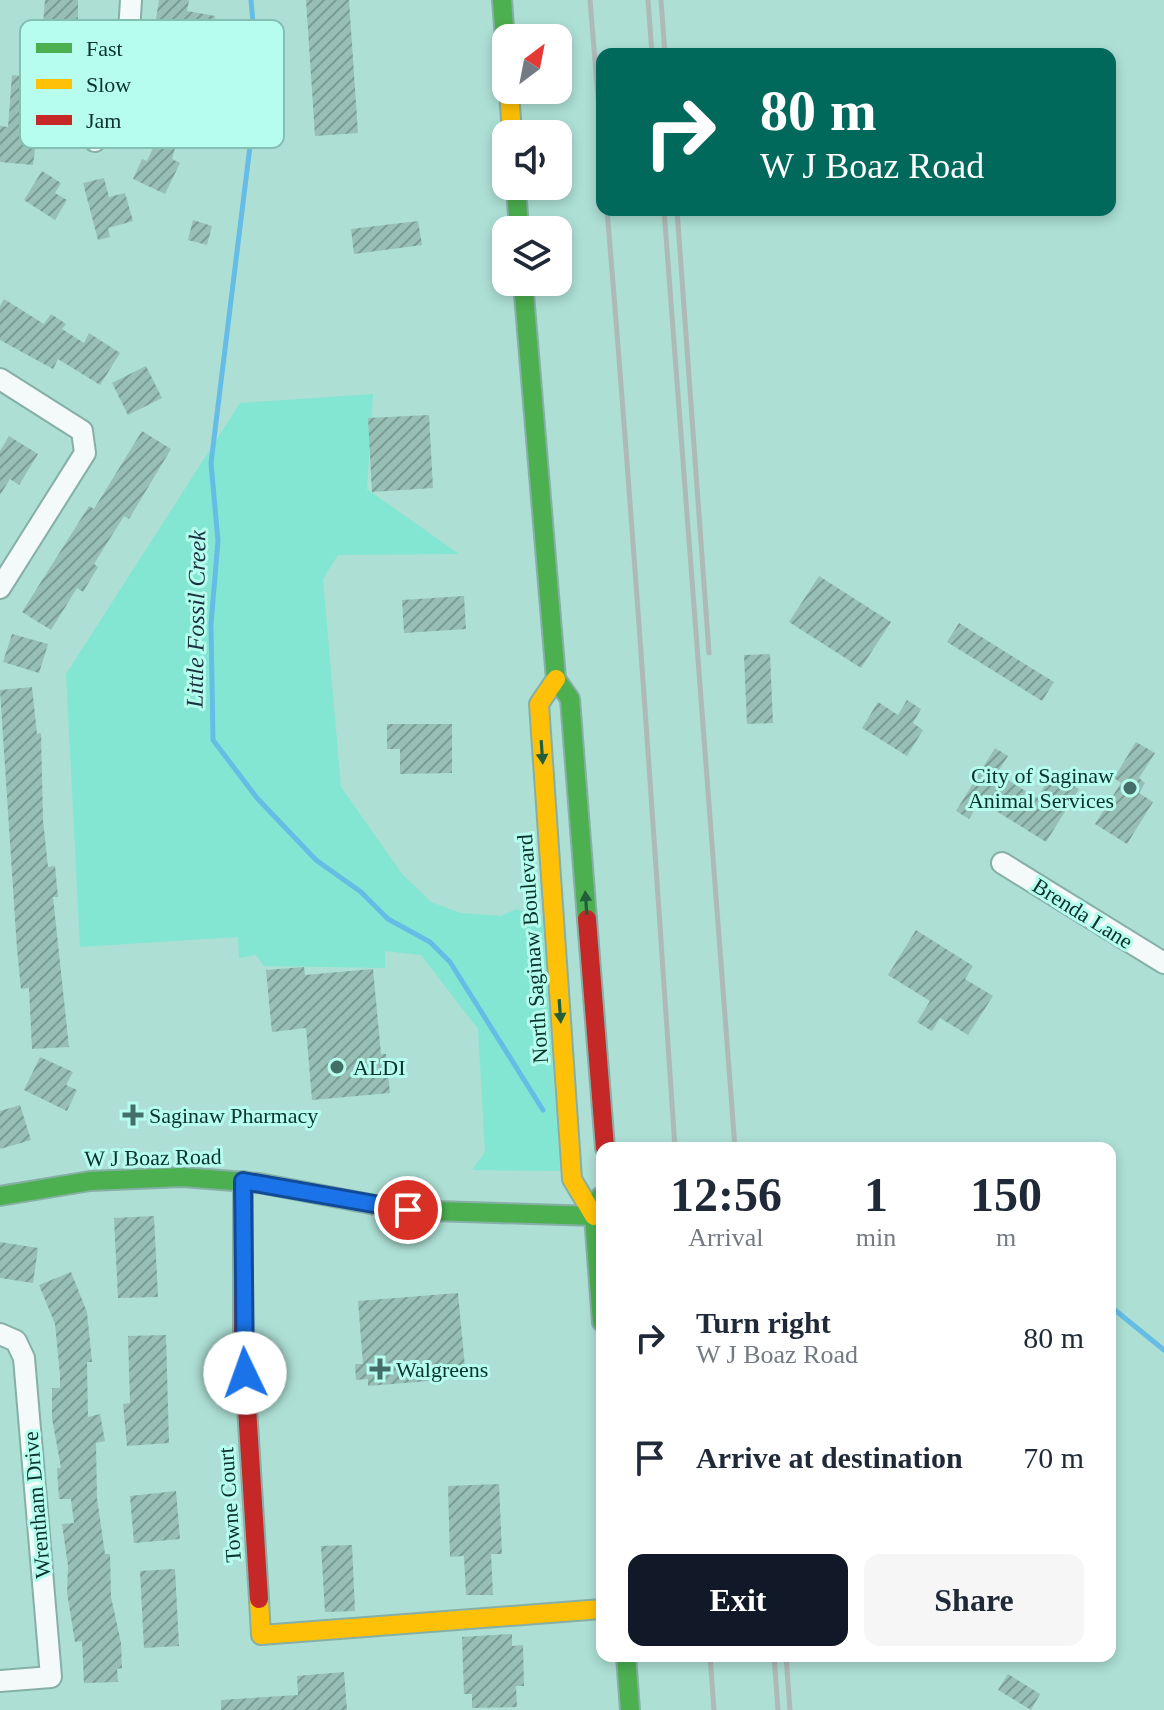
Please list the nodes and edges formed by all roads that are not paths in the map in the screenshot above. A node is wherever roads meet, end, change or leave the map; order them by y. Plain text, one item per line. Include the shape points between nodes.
1 (131, 0) edge
2 (502, 0) edge
3 (130, 20) edge
4 (504, 24) edge
5 (524, 296) edge
6 (0, 379) edge
7 (0, 588) edge
8 (556, 679) junction
9 (1002, 863) dead end
10 (1164, 963) edge
11 (605, 1142) edge
12 (243, 1181) junction
13 (0, 1196) edge
14 (596, 1210) edge
15 (594, 1216) junction
16 (596, 1242) edge
17 (5, 1336) edge
18 (596, 1609) edge
19 (626, 1662) edge
20 (0, 1681) edge
21 (630, 1710) edge

1 - 3 street
2 - 4 main road
5 - 8 main road, North Saginaw Boulevard
6 - 7 street via 82,431 86,440 85,453
11 -> 8 main road, North Saginaw Boulevard via 570,699
8 -> 15 main road, North Saginaw Boulevard via 539,704 547,828 572,1179
9 - 10 street, Brenda Lane
12 - 13 main road, W J Boaz Road via 115,1178
12 - 15 main road, W J Boaz Road via 439,1214
12 - 18 main road, Towne Court via 243,1344 261,1635
14 - 15 main road, North Saginaw Boulevard
15 - 16 main road, North Saginaw Boulevard
17 - 20 street, Wrentham Drive via 20,1346 24,1358 51,1677
19 - 21 main road

